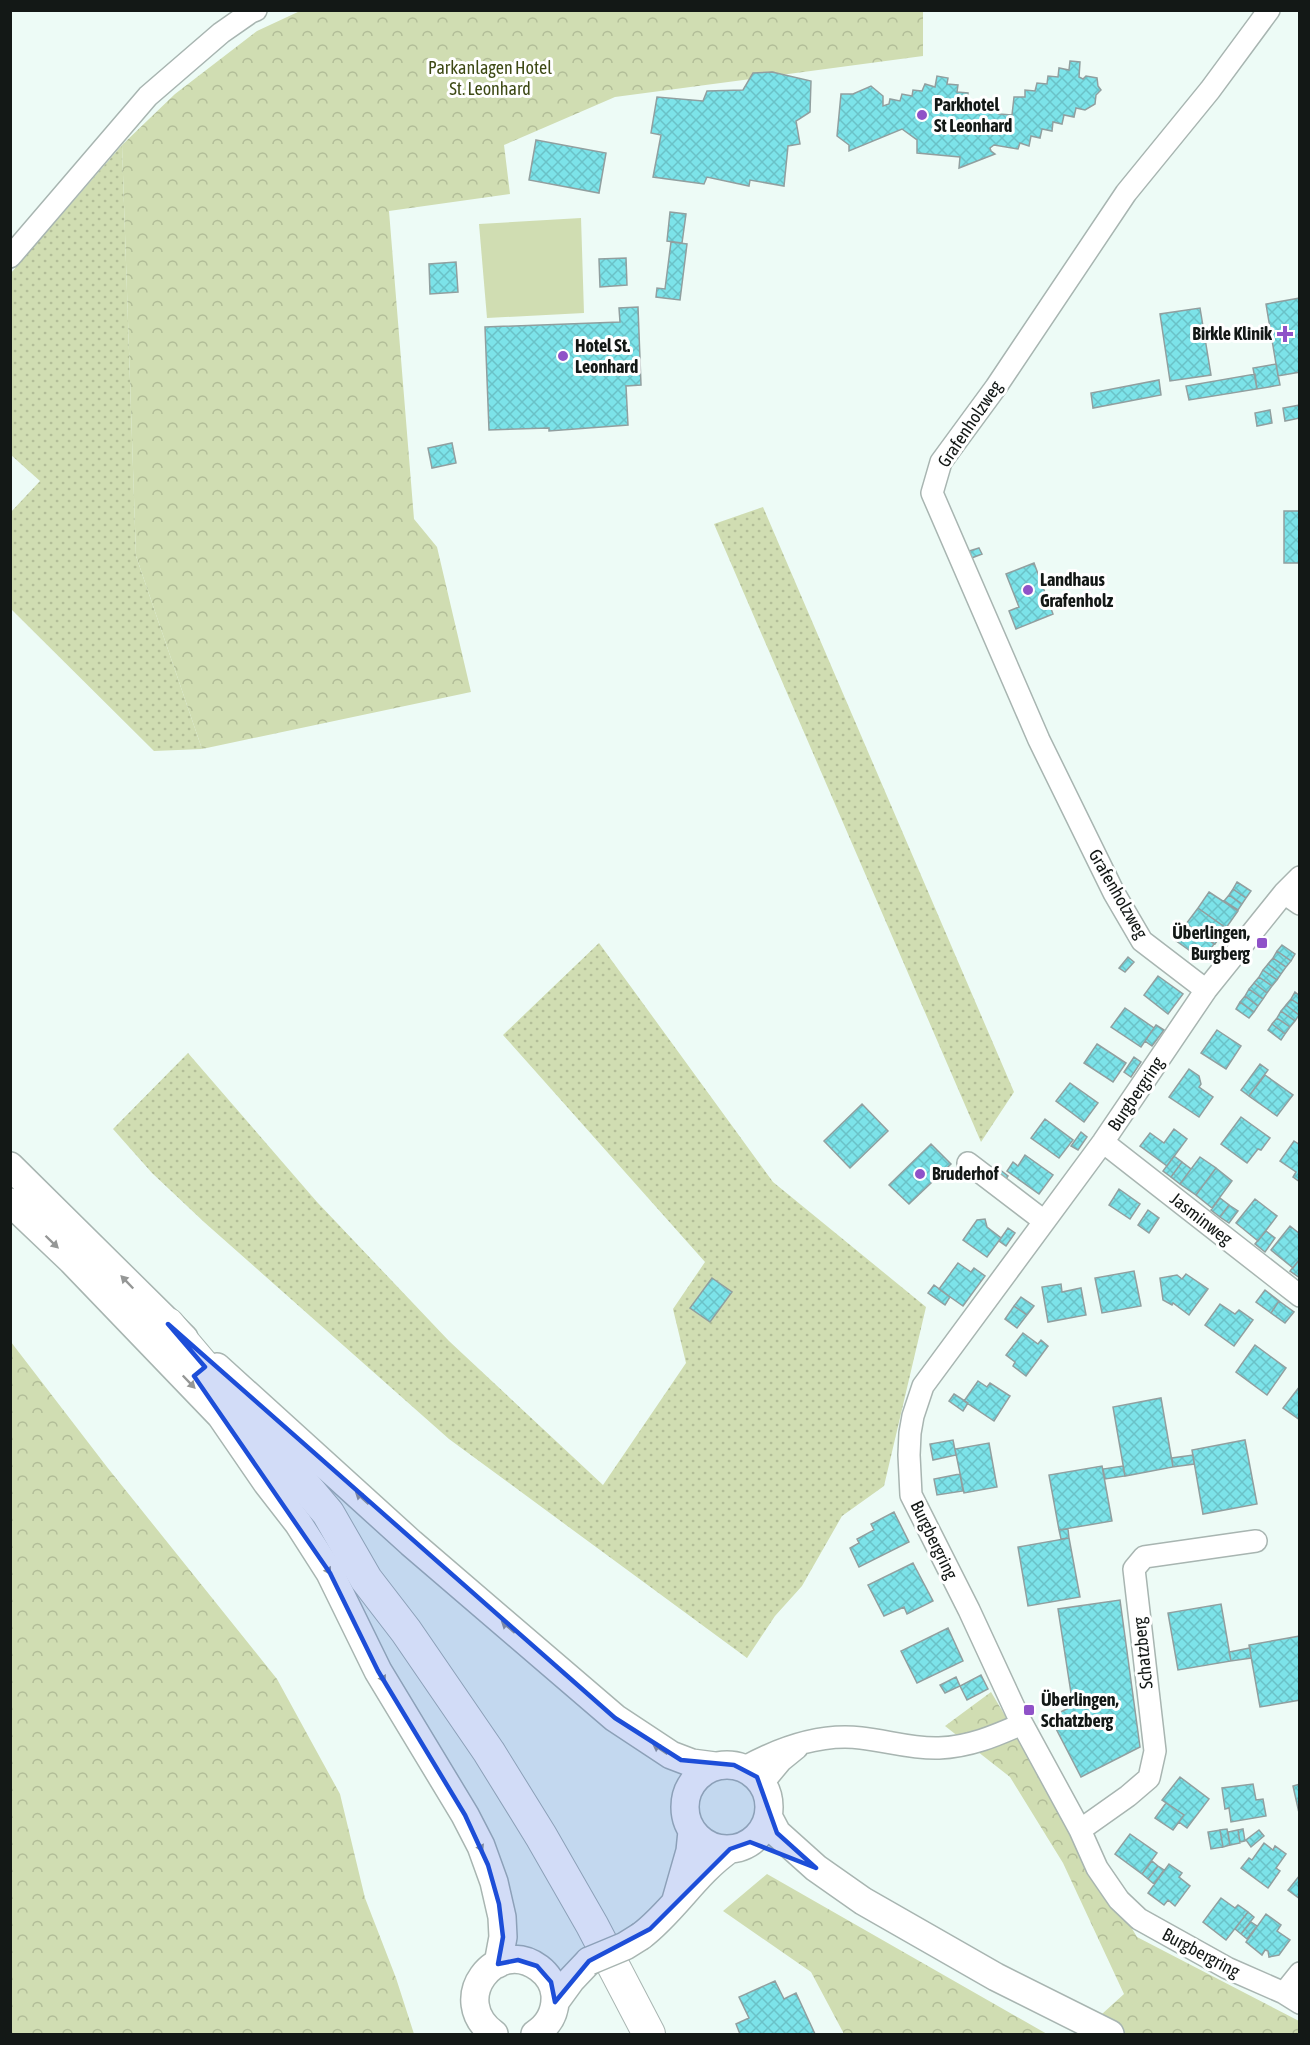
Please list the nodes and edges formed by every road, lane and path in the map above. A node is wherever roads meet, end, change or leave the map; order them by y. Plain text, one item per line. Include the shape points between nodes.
1 (256, 10) edge
2 (1269, 10) edge
3 (10, 257) edge
4 (1299, 877) edge
5 (1292, 899) edge
6 (1206, 990) junction
7 (1103, 1142) junction
8 (968, 1163) dead end
9 (10, 1166) edge
10 (10, 1202) edge
11 (1044, 1221) junction
12 (1299, 1296) edge
13 (168, 1324) junction
14 (221, 1416) junction
15 (1256, 1541) dead end
16 (366, 1579) junction
17 (1022, 1724) junction
18 (715, 1766) junction
19 (753, 1776) junction
20 (768, 1816) junction
21 (1080, 1830) junction
22 (692, 1831) junction
23 (740, 1845) junction
24 (816, 1868) junction
25 (674, 1904) junction
26 (589, 1961) junction
27 (498, 1964) junction
28 (537, 1966) junction
29 (1299, 1973) edge
30 (1292, 1998) edge
31 (547, 2024) edge
32 (494, 2034) edge
33 (649, 2034) edge
34 (1110, 2034) edge

1 - 3 street via 221,33 148,96
2 - 6 street, Grafenholzweg via 1126,193 1082,256 996,387 941,462 932,493 1039,740 1114,893 1142,941
4 - 5 street, Burgbergring
5 - 6 street, Burgbergring
6 - 7 street, Burgbergring
7 - 11 street, Burgbergring
7 - 12 street, Jasminweg
8 - 11 street
13 -> 9 main road
10 -> 14 main road
11 - 17 street, Burgbergring via 923,1386 913,1416 909,1455 911,1495
13 - 16 highway via 328,1513
18 -> 13 main road via 671,1755 615,1718 411,1543
14 - 16 highway via 316,1528
14 -> 27 main road via 330,1573 378,1671 481,1846 502,1917 504,1937
15 - 21 street, Schatzberg via 1144,1557 1134,1569 1155,1751 1149,1778
16 - 33 highway via 489,1752 586,1915
17 - 19 street via 956,1747 922,1748 851,1737 824,1738 805,1742
17 - 21 street, Burgbergring
18 - 19 main road via 734,1765
18 - 22 main road via 698,1775 687,1792 685,1812
19 - 20 main road via 768,1800
20 - 23 main road via 758,1835
20 - 24 main road via 777,1833
21 - 30 street, Burgbergring via 1097,1869 1119,1900 1139,1919 1227,1968
22 - 23 main road via 709,1845
22 - 25 main road
23 - 24 main road via 780,1851
23 - 25 main road via 717,1858
24 - 34 main road via 863,1901 976,1966
25 - 26 main road, bridge via 641,1936
26 - 28 main road
26 - 31 main road via 571,1980
27 - 28 main road via 518,1960
27 - 32 main road via 482,1976 475,1994 481,2022
28 - 31 main road via 551,1982
29 - 30 street

